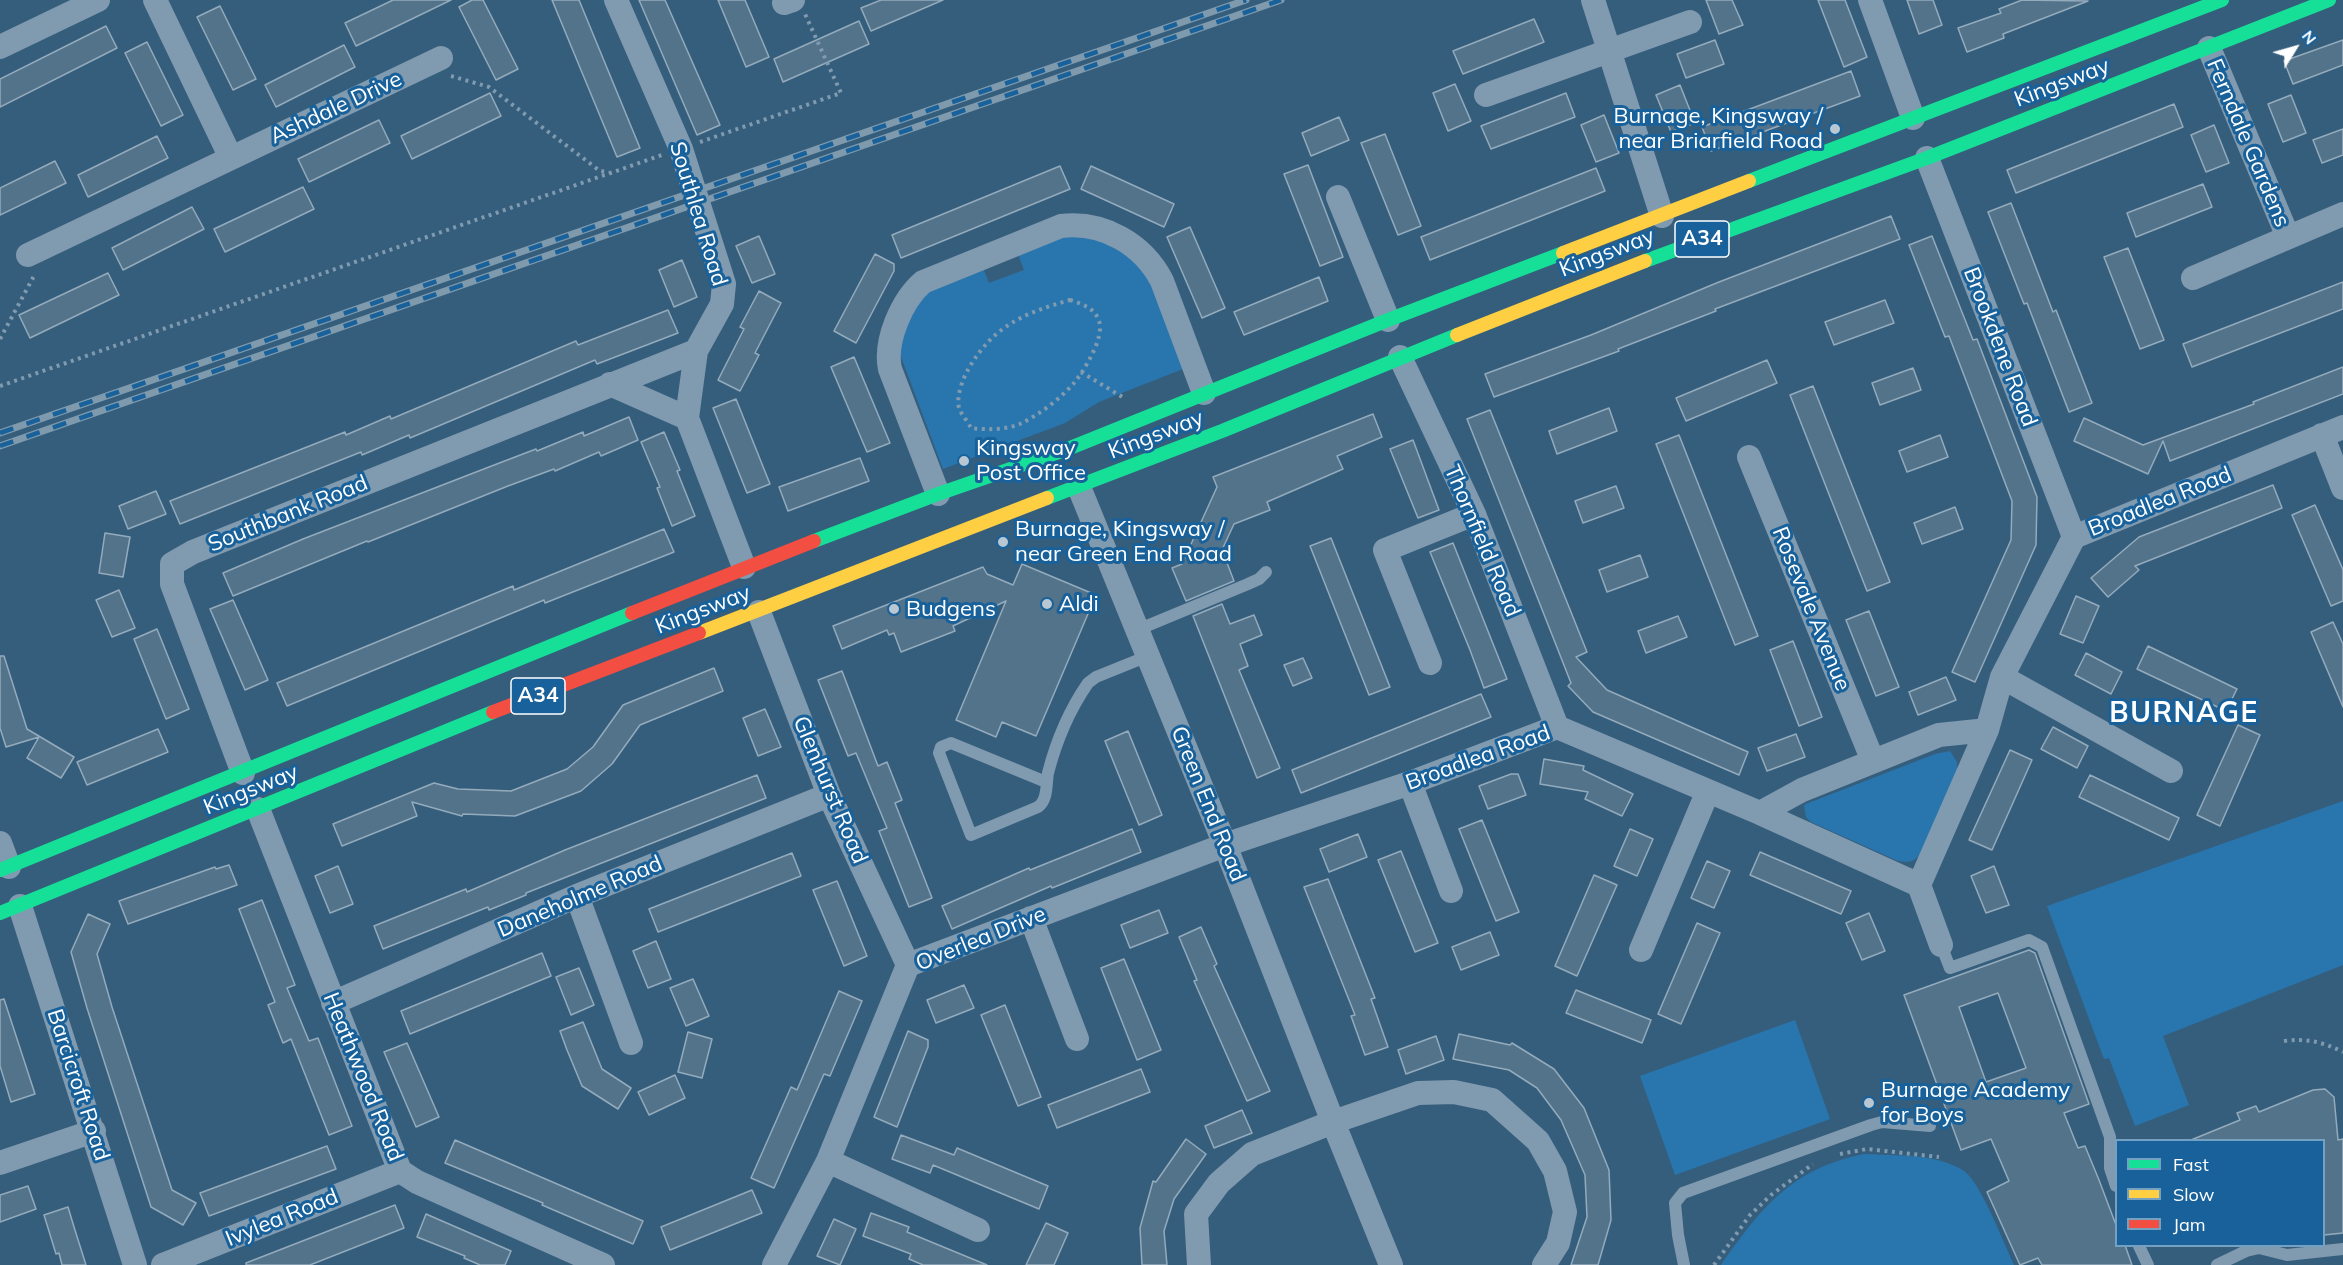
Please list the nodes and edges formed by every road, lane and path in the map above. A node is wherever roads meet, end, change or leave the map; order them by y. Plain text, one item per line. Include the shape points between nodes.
1 (98, 0) edge
2 (155, 0) edge
3 (616, 0) edge
4 (1593, 0) edge
5 (1870, 0) edge
6 (2222, 0) edge
7 (2329, 0) edge
8 (794, 5) edge
9 (2191, 6) edge
10 (1690, 22) dead end
11 (0, 47) edge
12 (2209, 48) junction
13 (1610, 50) junction
14 (431, 63) joint
15 (1486, 95) dead end
16 (1913, 118) junction
17 (681, 149) junction
18 (231, 158) junction
19 (1927, 158) junction
20 (612, 173) junction
21 (1338, 196) dead end
22 (2343, 214) edge
23 (1662, 216) junction
24 (2288, 237) junction
25 (39, 249) joint
26 (2193, 278) dead end
27 (1388, 320) junction
28 (0, 339) edge
29 (696, 351) junction
30 (1400, 357) junction
31 (1080, 372) junction
32 (610, 384) junction
33 (0, 386) edge
34 (1204, 393) junction
35 (1151, 414) junction
36 (687, 418) junction
37 (2332, 431) edge
38 (1749, 457) dead end
39 (1071, 466) junction
40 (2343, 488) edge
41 (938, 494) junction
42 (1474, 514) junction
43 (2074, 537) junction
44 (744, 567) junction
45 (1266, 572) dead end
46 (759, 612) junction
47 (1137, 630) junction
48 (1148, 656) junction
49 (1430, 663) dead end
50 (2002, 677) junction
51 (1557, 727) junction
52 (1987, 730) junction
53 (1873, 761) junction
54 (2171, 771) dead end
55 (243, 772) junction
56 (1046, 782) junction
57 (1410, 783) junction
58 (1708, 791) junction
59 (829, 795) junction
60 (258, 809) junction
61 (1760, 813) junction
62 (0, 843) edge
63 (1225, 845) junction
64 (4, 869) edge
65 (1919, 885) junction
66 (1451, 891) dead end
67 (577, 896) junction
68 (10, 910) edge
69 (1031, 918) junction
70 (1941, 945) joint
71 (1641, 950) dead end
72 (908, 965) junction
73 (333, 1003) junction
74 (1077, 1039) dead end
75 (2284, 1041) dead end
76 (631, 1043) dead end
77 (2343, 1052) edge
78 (1333, 1122) junction
79 (1930, 1126) dead end
80 (94, 1131) junction
81 (1834, 1156) dead end
82 (1939, 1157) dead end
83 (828, 1161) junction
84 (0, 1163) edge
85 (1814, 1163) dead end
86 (400, 1170) junction
87 (2115, 1183) edge
88 (978, 1230) dead end
89 (2140, 1247) edge
90 (2343, 1249) edge
91 (572, 1259) edge
92 (135, 1265) edge
93 (163, 1265) edge
94 (603, 1265) edge
95 (774, 1265) edge
96 (1198, 1265) edge
97 (1391, 1265) edge
98 (1544, 1265) edge
99 (1684, 1265) edge
100 (1714, 1265) edge
101 (2148, 1265) edge
102 (2217, 1265) edge

1 - 11 street
2 - 18 street
3 - 17 street, Southlea Road
4 - 13 street
5 - 16 street
6 - 9 highway, Kingsway / A34
7 - 12 highway, Kingsway / A34
8 - 17 path via 840,93
9 - 16 highway, Kingsway / A34
10 - 13 street
12 - 19 highway, Kingsway / A34
12 - 24 street, Ferndale Gardens
13 - 15 street
13 - 23 street
14 - 18 street, Ashdale Drive
14 - 20 path via 489,87 600,171
16 - 23 highway, Kingsway / A34
17 - 20 path
17 - 29 street, Southlea Road via 723,284 722,304
18 - 25 street, Ashdale Drive
19 - 30 highway, Kingsway / A34 via 1677,248
19 - 43 street, Brookdene Road
20 - 33 path
21 - 27 street
22 - 24 street, Ferndale Gardens
23 - 27 highway, Kingsway / A34
24 - 26 street, Ferndale Gardens
25 - 28 path
27 - 34 highway, Kingsway / A34
29 - 32 street, Southbank Road
29 - 36 street, Southlea Road
30 - 39 highway, Kingsway / A34 via 1222,431
30 - 42 street, Thornfield Road
31 - 31 path via 1099,342 1100,321 1089,307 1070,300 1033,311 1008,324 980,349 962,379 959,407 971,428 987,430 1020,424 1045,409 1074,383
31 - 35 path
32 - 36 street
32 - 55 street, Southbank Road via 193,552 172,564 172,584
34 - 35 highway, Kingsway / A34
34 - 41 street via 1154,265 1131,244 1099,228 1080,224 1060,226 923,282 907,300 889,344 888,357
35 - 39 highway, Kingsway / A34
36 - 44 street, Southlea Road
37 - 40 street
37 - 43 street, Broadlea Road
38 - 53 street, Rosevale Avenue
39 - 41 highway, Kingsway / A34
39 - 46 highway, Kingsway / A34
39 - 47 street, Green End Road
41 - 44 highway, Kingsway / A34
42 - 49 street via 1386,550
42 - 51 street, Thornfield Road
43 - 50 street, Broadlea Road
44 - 55 highway, Kingsway / A34
45 - 47 lane via 1248,584
46 - 59 street, Glenhurst Road
46 - 60 highway, Kingsway / A34 via 499,710
47 - 48 street, Green End Road
48 - 56 lane via 1088,682 1054,750
48 - 63 street, Green End Road
50 - 52 street, Broadlea Road
50 - 54 street
51 - 57 street, Broadlea Road
51 - 58 street, Broadlea Road
52 - 53 street via 1939,735
52 - 65 street, Broadlea Road
53 - 61 street via 1802,790
55 - 64 highway, Kingsway / A34
56 - 56 lane via 1042,805 971,835 939,753 941,747 951,743
57 - 63 street, Broadlea Road
57 - 66 street
58 - 61 street, Broadlea Road
58 - 71 street
59 - 67 street, Daneholme Road
59 - 72 street, Glenhurst Road
60 - 68 highway, Kingsway / A34
60 - 73 street, Heathwood Road
61 - 65 street, Broadlea Road
62 - 64 street
63 - 69 street, Overlea Drive
63 - 78 street, Green End Road
65 - 70 street
67 - 73 street, Daneholme Road
67 - 76 street
68 - 80 street, Barcicroft Road
69 - 72 street, Overlea Drive
69 - 74 street
70 - 87 lane via 1950,968 2029,940 2042,946 2110,1137 2110,1168
72 - 83 street, Overlea Drive
73 - 86 street, Heathwood Road
75 - 77 path via 2301,1039
78 - 96 street via 1252,1154 1219,1183 1196,1214
78 - 97 street, Green End Road
78 - 98 street via 1418,1093 1454,1092 1492,1100 1538,1141 1555,1171 1565,1212 1558,1243
79 - 99 lane via 1882,1122 1683,1193 1675,1203
80 - 84 street
80 - 92 street, Barcicroft Road
81 - 82 path via 1867,1149
83 - 88 street
83 - 95 street, Overlea Drive
85 - 100 path via 1750,1215
86 - 91 street, Heathwood Road
86 - 93 street, Ivylea Road
89 - 101 lane
90 - 102 lane via 2287,1255 2259,1248
91 - 94 street, Heathwood Road

